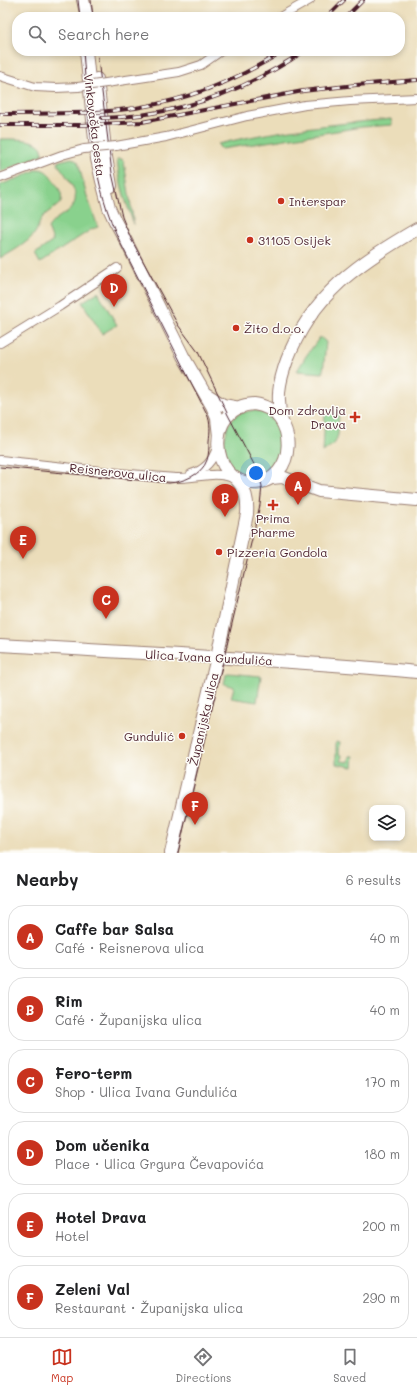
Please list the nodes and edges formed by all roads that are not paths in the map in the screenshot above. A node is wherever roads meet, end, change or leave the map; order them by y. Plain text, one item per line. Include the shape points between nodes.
1 (310, 0) edge
2 (289, 12) edge
3 (87, 56) edge
4 (94, 56) edge
5 (214, 56) edge
6 (0, 76) edge
7 (417, 98) edge
8 (0, 178) edge
9 (417, 229) edge
10 (127, 242) junction
11 (117, 268) dead end
12 (0, 344) edge
13 (279, 386) junction
14 (204, 393) junction
15 (254, 404) junction
16 (240, 408) junction
17 (282, 422) junction
18 (219, 439) junction
19 (287, 452) junction
20 (0, 460) edge
21 (178, 478) junction
22 (236, 479) junction
23 (269, 479) junction
24 (298, 483) junction
25 (417, 500) edge
26 (247, 514) junction
27 (0, 645) edge
28 (218, 657) junction
29 (417, 672) edge
30 (171, 853) edge

1 - 2 street
3 - 10 main road, Vinkovačka cesta via 97,159 115,221
4 - 10 main road, Vinkovačka cesta via 108,170 118,216
5 - 6 street, bridge via 201,65 179,72 78,87 35,87
7 - 8 street, bridge via 304,105 247,116 149,141 84,149 48,159
9 - 13 main road via 354,268 323,299 295,341
10 - 14 main road, Vinkovačka cesta
11 - 12 street
13 - 15 main road via 269,397
13 - 17 main road
14 - 16 main road, Vinkovačka cesta via 223,405
14 - 18 main road, Vinkovačka cesta via 215,413
15 - 16 main road
15 - 17 main road via 274,411
16 - 18 main road via 226,416
17 - 19 main road via 286,433
18 - 21 street via 214,457 207,466 198,472
18 - 22 main road via 220,455 224,465
19 - 23 main road via 283,465
19 - 24 main road
20 - 21 street, Reisnerova ulica
21 - 22 street, Reisnerova ulica via 215,474
22 - 23 main road via 252,483
22 - 26 main road, Županijska ulica via 247,496
23 - 24 main road via 282,477
23 - 26 main road, Županijska ulica via 256,494
24 - 25 main road via 319,491
26 - 28 main road, Županijska ulica
27 - 28 main road, Ulica Ivana Gundulića
28 - 29 main road, Ulica Ivana Gundulića
28 - 30 main road, Županijska ulica

